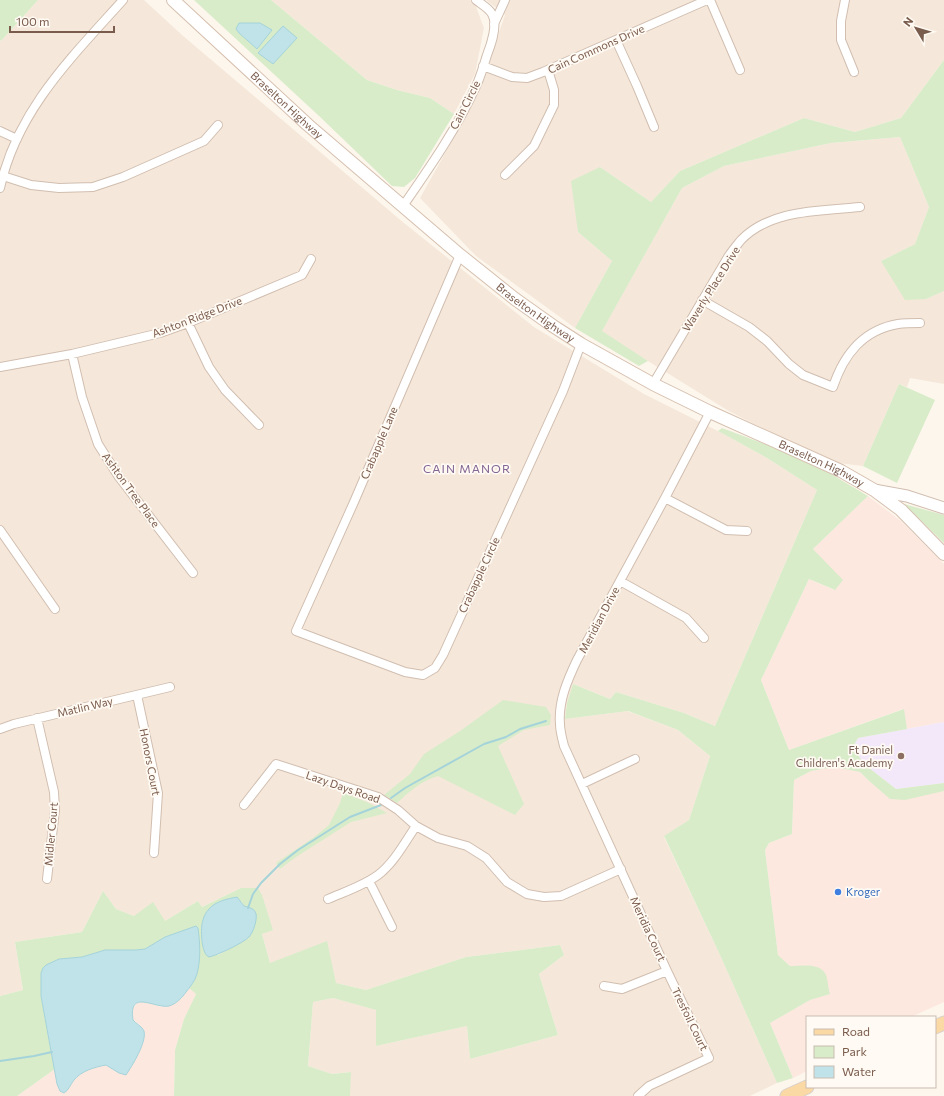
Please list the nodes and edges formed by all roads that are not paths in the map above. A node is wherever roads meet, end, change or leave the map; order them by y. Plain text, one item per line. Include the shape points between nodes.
1 (123, 0) edge
2 (173, 0) edge
3 (476, 0) edge
4 (505, 0) edge
5 (707, 0) edge
6 (710, 0) edge
7 (845, 0) edge
8 (494, 25) junction
9 (616, 40) junction
10 (483, 66) junction
11 (548, 70) junction
12 (740, 70) dead end
13 (854, 72) dead end
14 (218, 125) dead end
15 (654, 127) dead end
16 (0, 131) edge
17 (17, 139) junction
18 (504, 175) dead end
19 (3, 176) junction
20 (0, 188) edge
21 (403, 206) junction
22 (860, 208) dead end
23 (460, 255) junction
24 (311, 259) dead end
25 (702, 300) junction
26 (188, 323) junction
27 (920, 323) dead end
28 (581, 344) junction
29 (72, 354) junction
30 (0, 365) edge
31 (653, 384) junction
32 (710, 412) junction
33 (260, 425) dead end
34 (874, 490) junction
35 (665, 498) junction
36 (944, 508) edge
37 (0, 530) edge
38 (747, 531) dead end
39 (944, 554) edge
40 (193, 573) dead end
41 (620, 581) junction
42 (55, 608) dead end
43 (296, 631) joint
44 (704, 638) dead end
45 (170, 687) dead end
46 (137, 695) junction
47 (37, 718) junction
48 (0, 729) edge
49 (635, 759) dead end
50 (582, 784) junction
51 (244, 806) dead end
52 (416, 826) junction
53 (154, 853) dead end
54 (621, 869) junction
55 (47, 879) dead end
56 (369, 881) junction
57 (328, 900) dead end
58 (392, 927) dead end
59 (667, 971) junction
60 (604, 986) dead end
61 (806, 1087) edge
62 (638, 1096) edge
63 (787, 1096) edge

1 - 17 street via 42,94
2 - 21 main road, Braselton Highway via 308,125
3 - 8 street via 493,14
4 - 8 street, Cain Circle
5 - 9 street, Cain Commons Drive
6 - 12 street
7 - 13 street via 841,40
8 - 10 street, Cain Circle
9 - 11 street, Cain Commons Drive
9 - 15 street
10 - 11 street, Cain Commons Drive via 512,77 527,78
10 - 21 street, Cain Circle via 461,115
11 - 18 street via 554,90 554,105 534,146
14 - 19 street via 204,141 123,177 93,187 59,188 31,185
16 - 17 street
17 - 19 street
19 - 20 street
21 - 23 main road, Braselton Highway
22 - 25 street, Waverly Place Drive via 807,212 780,217 760,226 742,239
23 - 28 main road, Braselton Highway via 515,299
23 - 43 street, Crabapple Lane
24 - 26 street, Ashton Ridge Drive via 302,275
25 - 27 street via 749,327 803,374 833,387 844,360 866,337 898,324
25 - 31 street, Waverly Place Drive
26 - 29 street, Ashton Ridge Drive via 160,333
26 - 33 street via 209,367 225,390
28 - 31 main road, Braselton Highway
28 - 43 street, Crabapple Circle via 560,398 435,668 423,675 405,672
29 - 30 street, Ashton Ridge Drive
29 - 40 street, Ashton Tree Place via 82,397 98,444 119,477
31 - 32 main road, Braselton Highway
32 - 34 main road, Braselton Highway via 841,471
32 - 35 street, Meridian Drive
34 - 36 street via 907,496
34 - 39 main road, Braselton Highway via 901,510
35 - 38 street via 726,530
35 - 41 street, Meridian Drive
37 - 42 street
41 - 44 street via 686,618
41 - 50 street, Meridian Drive via 566,683 562,701 560,723 564,746
45 - 46 street, Matlin Way
46 - 47 street, Matlin Way
46 - 53 street, Honors Court via 158,793
47 - 48 street, Matlin Way
47 - 55 street, Midler Court via 54,792 55,810
49 - 50 street
50 - 54 street
51 - 52 street, Lazy Days Road via 276,764 378,797
52 - 54 street, Lazy Days Road via 438,838 467,846 486,858 506,882 527,894 544,898 561,896
52 - 56 street via 389,865
54 - 59 street, Meridia Court
56 - 57 street
56 - 58 street
59 - 60 street, Meridia Court via 622,989
59 - 62 street, Tresfoil Court via 709,1058 649,1086
61 - 63 main road

